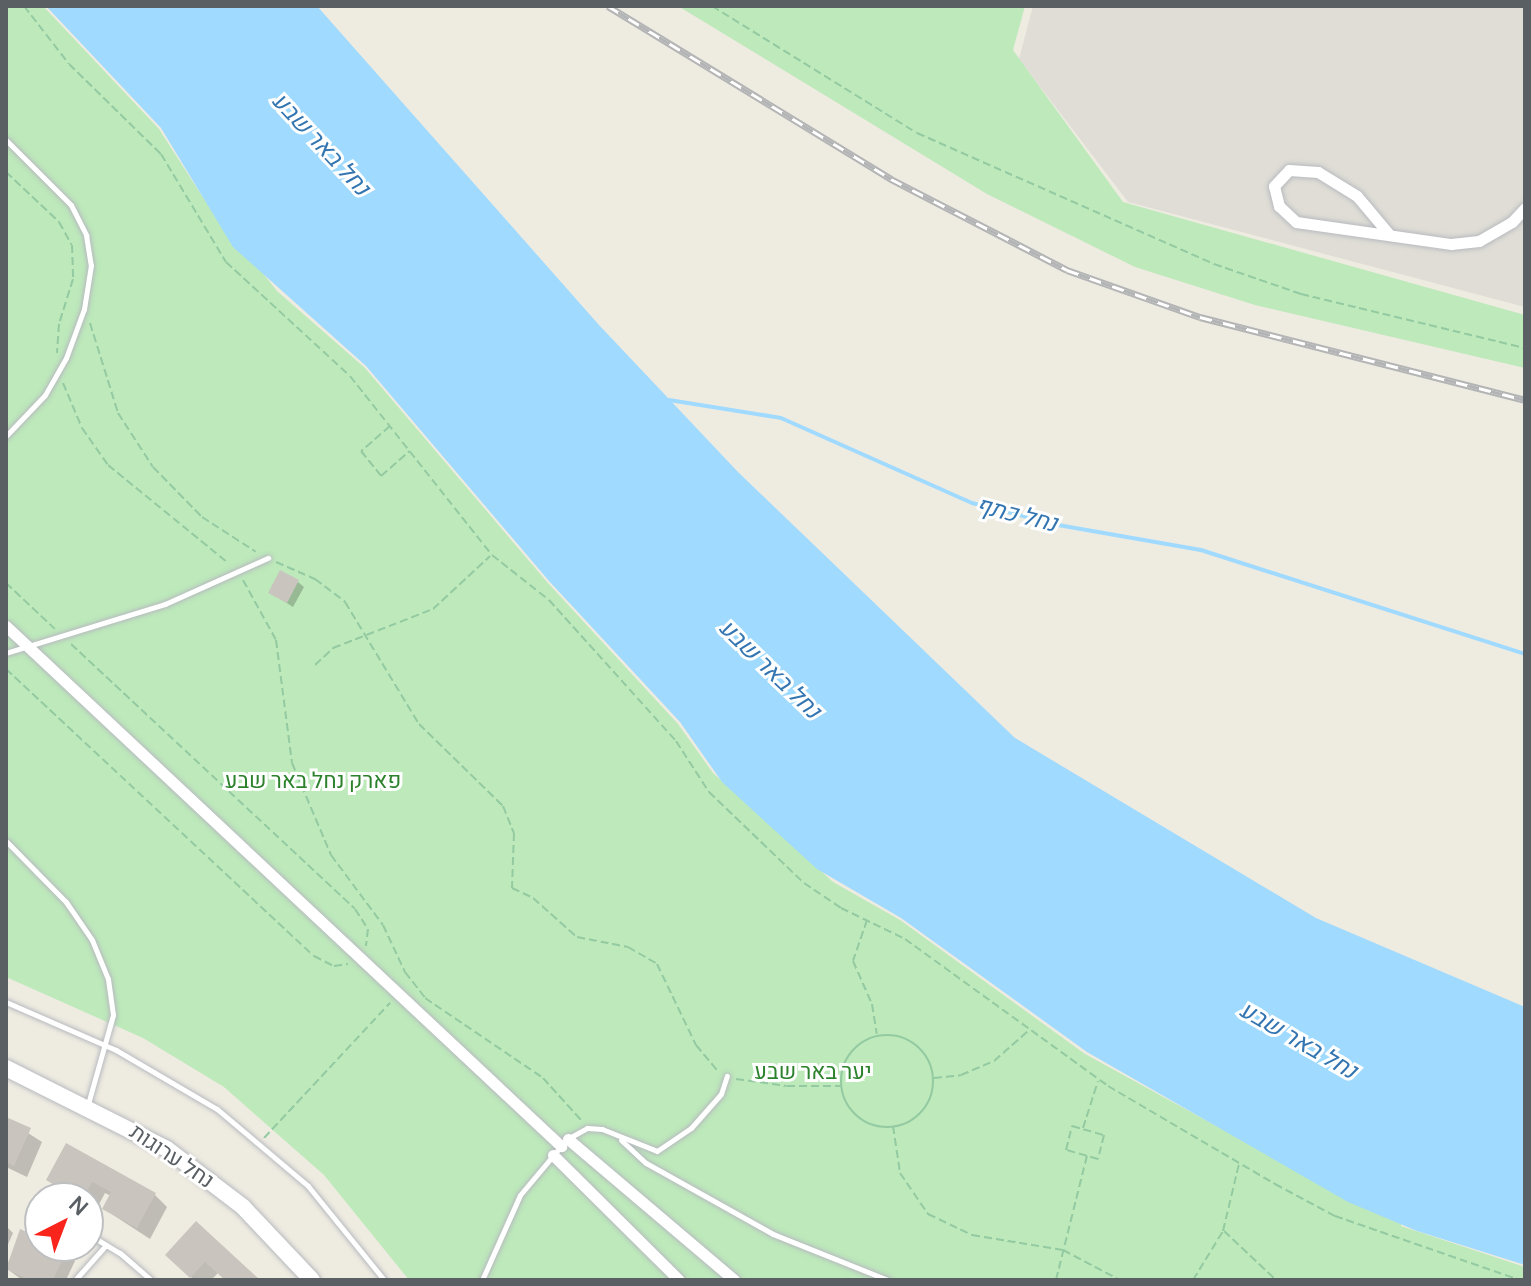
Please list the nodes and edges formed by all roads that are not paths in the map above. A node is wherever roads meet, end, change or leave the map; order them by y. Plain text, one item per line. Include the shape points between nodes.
1 (6, 140) edge
2 (1525, 208) edge
3 (1388, 233) junction
4 (6, 436) edge
5 (268, 558) road end
6 (6, 626) edge
7 (26, 645) junction
8 (6, 653) edge
9 (6, 841) edge
10 (6, 1002) edge
11 (106, 1046) junction
12 (6, 1068) edge
13 (727, 1076) road end
14 (88, 1105) junction
15 (614, 1135) junction
16 (561, 1147) junction
17 (106, 1245) joint
18 (75, 1280) edge
19 (151, 1280) edge
20 (312, 1280) edge
21 (384, 1280) edge
22 (482, 1280) edge
23 (679, 1280) edge
24 (734, 1280) edge
25 (888, 1280) edge

1 - 4 lane via 60,190 80,220 91,265 87,298 59,371 45,395
2 - 3 street via 1479,241 1451,244
3 - 3 street via 1357,196 1318,172 1289,170 1274,186 1279,206 1296,222
5 - 7 lane via 157,607
6 - 7 street
7 - 8 lane
7 - 16 street
9 - 11 lane via 66,902 92,940 108,979 113,1015
10 - 11 lane
11 - 14 lane
11 - 21 lane via 185,1087 260,1142 335,1216
12 - 14 street, נחל ערוגות
13 - 15 lane via 721,1094 671,1145 642,1150
14 - 20 street, נחל ערוגות via 207,1177 277,1240
15 - 16 lane via 587,1128
15 - 25 lane via 646,1163 773,1234
16 - 22 lane via 520,1195
16 - 23 street
16 - 24 street
17 - 18 lane
17 - 19 lane

